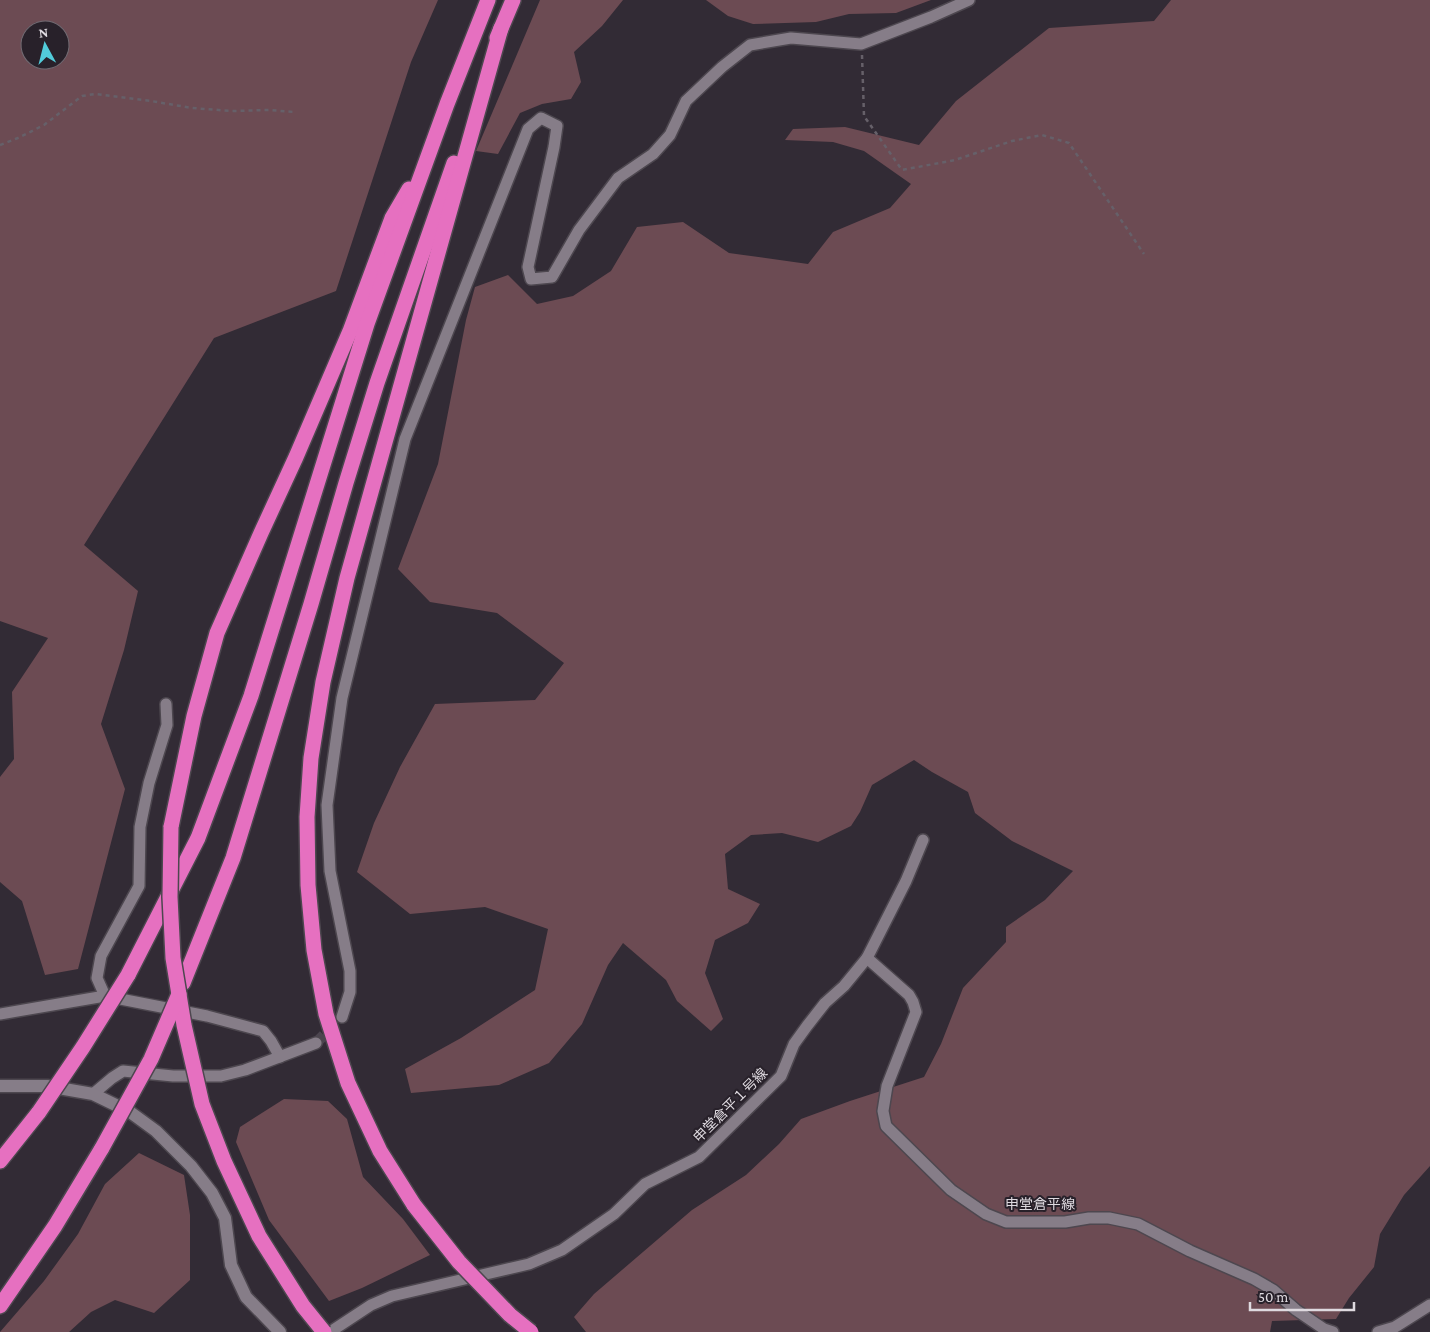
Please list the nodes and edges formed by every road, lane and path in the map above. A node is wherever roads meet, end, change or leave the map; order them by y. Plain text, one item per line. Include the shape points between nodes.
1 (488, 0) edge
2 (513, 0) edge
3 (969, 0) edge
4 (501, 28) junction
5 (862, 44) junction
6 (294, 112) dead end
7 (0, 145) edge
8 (428, 155) junction
9 (1144, 254) dead end
10 (166, 704) dead end
11 (923, 840) dead end
12 (867, 958) junction
13 (105, 996) junction
14 (0, 1014) edge
15 (342, 1017) tunnel mouth
16 (316, 1043) tunnel mouth
17 (280, 1057) junction
18 (0, 1086) edge
19 (93, 1094) junction
20 (0, 1161) edge
21 (1430, 1305) edge
22 (0, 1306) edge
23 (280, 1332) edge
24 (324, 1332) edge
25 (330, 1332) edge
26 (531, 1332) edge
27 (1332, 1332) edge
28 (1378, 1332) edge

1 - 8 highway
2 - 4 highway
3 - 5 street
4 - 22 highway, bridge via 377,383 233,858 184,983 151,1059 102,1148 55,1226
4 - 26 highway, bridge via 346,578 310,758 308,885 314,950 326,1014 348,1083 380,1151 414,1205 459,1262
5 - 9 path via 864,116 902,170 955,160 1012,141 1042,135 1069,143
5 - 15 street via 791,38 750,45 686,101 670,135 653,154 618,178 579,230 552,277 531,279 528,267 557,126 541,118 528,129 405,439 342,698 327,805 330,871 350,971 350,992
6 - 7 path via 192,108 95,94 82,96 44,125
8 - 20 highway, bridge via 367,324 248,704 198,838 128,975 84,1047
8 - 24 highway, bridge via 392,218 350,331 217,633 194,716 171,827 173,958 202,1104 259,1236 303,1306
10 - 13 street via 167,725 149,783 140,827 139,886 101,956 97,978
11 - 12 street, 申堂倉平１号線 via 906,882
12 - 25 street, 申堂倉平１号線 via 807,1026 794,1044 781,1076 699,1157 645,1184 614,1214 562,1250 529,1264 392,1296 371,1305
12 - 27 street, 申堂倉平線 via 909,995 916,1012 887,1086 882,1110 886,1126 951,1190 986,1214 1006,1222 1109,1218 1138,1224 1254,1279
13 - 14 street
13 - 17 street via 207,1016 263,1031
16 - 17 street
17 - 19 street via 221,1076 124,1071
18 - 19 street via 47,1086
19 - 23 street via 130,1112 156,1131 192,1166 225,1218 231,1265 246,1298
21 - 28 street via 1395,1327

